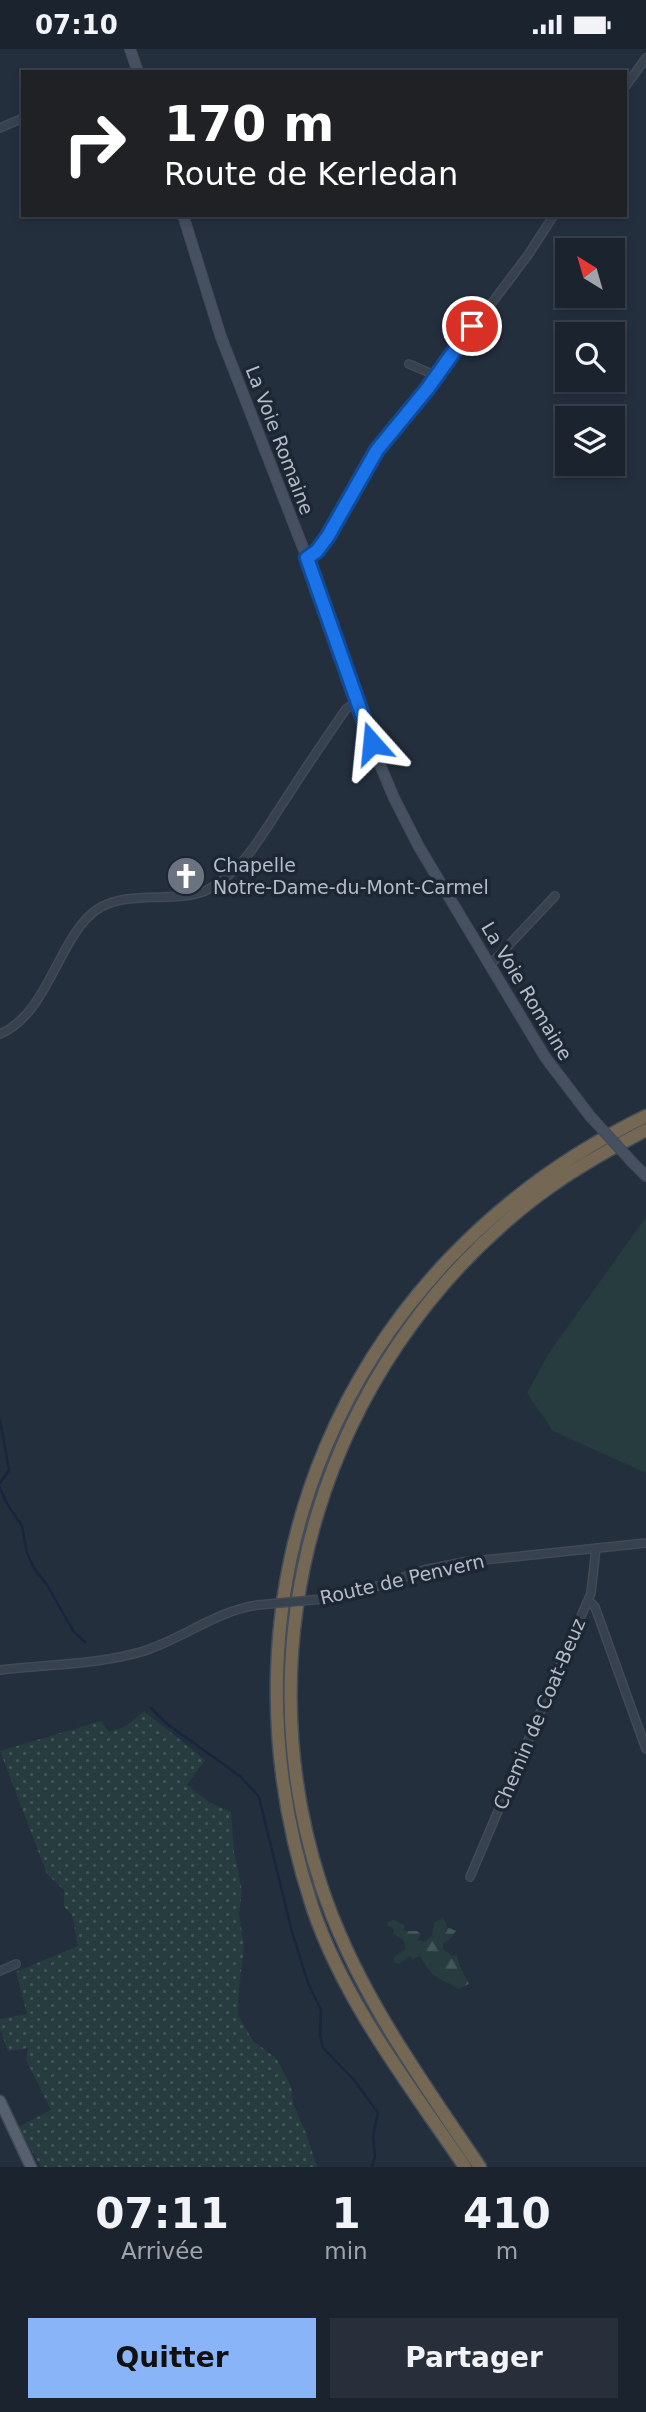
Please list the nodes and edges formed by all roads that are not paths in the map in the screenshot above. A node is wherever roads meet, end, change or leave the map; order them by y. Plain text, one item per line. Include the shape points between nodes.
1 (131, 49) edge
2 (646, 58) edge
3 (137, 70) edge
4 (627, 84) edge
5 (21, 119) edge
6 (0, 128) edge
7 (184, 217) edge
8 (553, 217) edge
9 (409, 364) dead end
10 (437, 376) junction
11 (307, 558) junction
12 (357, 701) junction
13 (555, 896) dead end
14 (490, 965) junction
15 (0, 1034) edge
16 (646, 1116) edge
17 (646, 1130) edge
18 (646, 1176) edge
19 (646, 1543) edge
20 (596, 1548) junction
21 (588, 1600) junction
22 (0, 1670) edge
23 (646, 1749) edge
24 (470, 1877) dead end
25 (16, 1964) dead end
26 (0, 1971) edge
27 (0, 2101) edge
28 (439, 2105) junction
29 (0, 2113) edge
30 (28, 2162) edge
31 (465, 2167) edge
32 (480, 2167) edge
33 (486, 2167) edge

1 - 3 street
2 - 4 street
5 - 6 street
7 - 11 street, La Voie Romaine via 217,325
8 - 10 street
9 - 10 street
10 - 11 street via 377,450 328,536
11 - 12 street, La Voie Romaine
12 - 14 street, La Voie Romaine via 405,821
12 - 15 street via 346,709 251,850 225,878 195,895 136,898 94,912 75,935 44,990 19,1020
13 - 14 street
14 - 18 street, La Voie Romaine, bridge via 552,1068
16 - 31 highway via 589,1146 503,1206 453,1254 405,1311 370,1360 333,1431 299,1522 284,1591 277,1666 281,1766 288,1813 314,1911 355,1999
17 - 28 highway via 529,1203 483,1243 429,1303 388,1358 355,1416 328,1479 304,1559 290,1698 295,1764 309,1844 333,1918 360,1978
19 - 20 street, Route de Penvern
20 - 21 street, Chemin de Coat-Beuz
20 - 22 street, Route de Penvern, bridge via 445,1565 354,1593 241,1608 156,1647 122,1657
21 - 23 street via 599,1616
21 - 24 street, Chemin de Coat-Beuz
25 - 26 street
27 - 30 main road
28 - 32 highway
28 - 33 highway
29 - 30 main road

